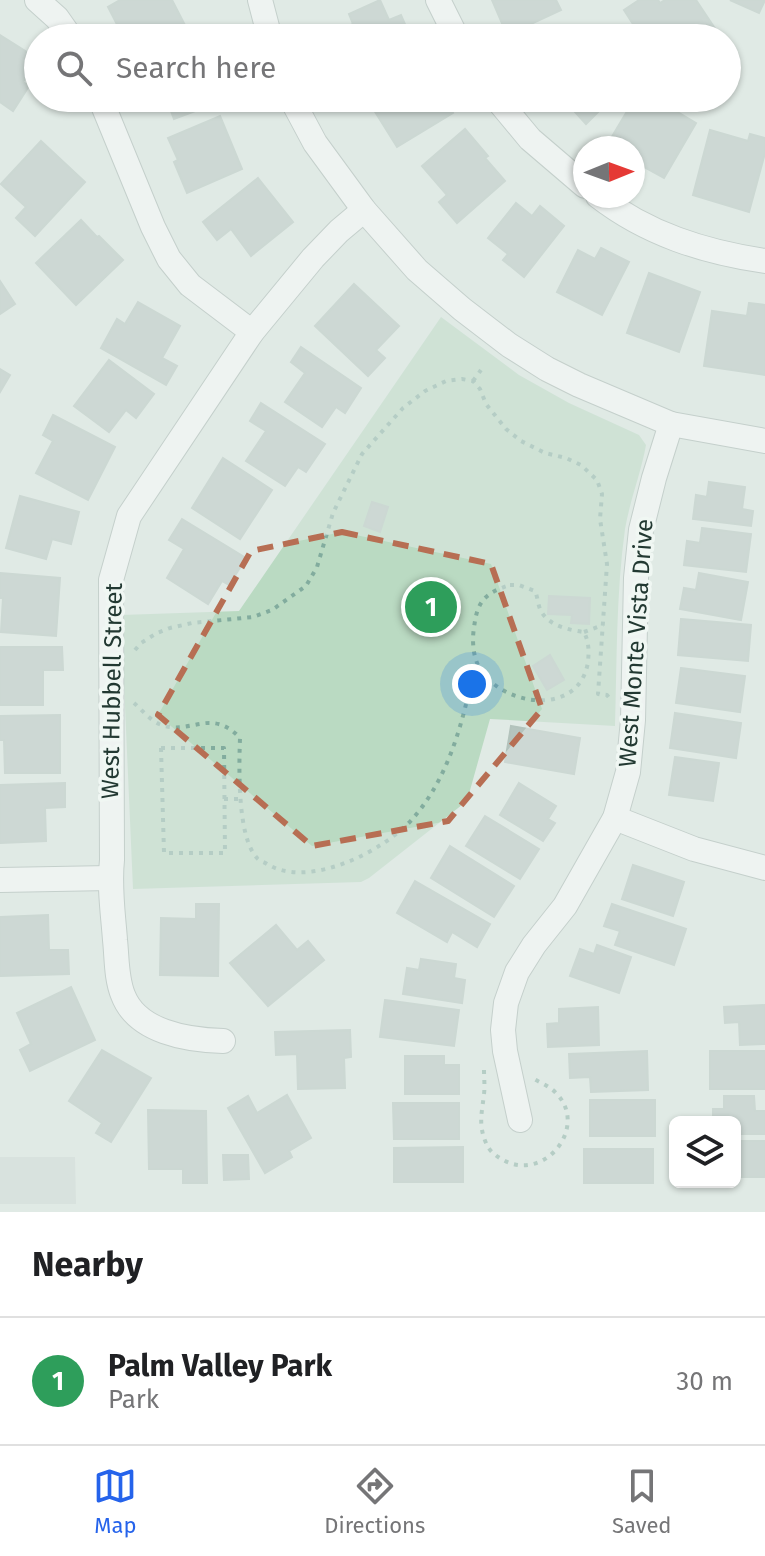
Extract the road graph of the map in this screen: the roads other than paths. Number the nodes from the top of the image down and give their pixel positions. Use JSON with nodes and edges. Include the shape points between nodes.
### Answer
{"nodes":[{"id":1,"x":37,"y":0,"type":"edge"},
{"id":2,"x":260,"y":0,"type":"edge"},
{"id":3,"x":438,"y":0,"type":"edge"},
{"id":4,"x":61,"y":24,"type":"edge"},
{"id":5,"x":266,"y":24,"type":"edge"},
{"id":6,"x":450,"y":24,"type":"edge"},
{"id":7,"x":106,"y":112,"type":"edge"},
{"id":8,"x":298,"y":112,"type":"edge"},
{"id":9,"x":508,"y":112,"type":"edge"},
{"id":10,"x":573,"y":176,"type":"edge"},
{"id":11,"x":616,"y":208,"type":"edge"},
{"id":12,"x":364,"y":210,"type":"junction"},
{"id":13,"x":765,"y":261,"type":"edge"},
{"id":14,"x":252,"y":332,"type":"junction"},
{"id":15,"x":671,"y":424,"type":"junction"},
{"id":16,"x":765,"y":441,"type":"edge"},
{"id":17,"x":615,"y":818,"type":"junction"},
{"id":18,"x":765,"y":868,"type":"edge"},
{"id":19,"x":110,"y":878,"type":"junction"},
{"id":20,"x":0,"y":880,"type":"edge"},
{"id":21,"x":223,"y":1041,"type":"dead end"},
{"id":22,"x":520,"y":1120,"type":"dead end"}],
"edges":[{"from":1,"to":4,"type":"street"},
{"from":2,"to":5,"type":"street"},
{"from":3,"to":6,"type":"street"},
{"from":7,"to":14,"type":"street","via":[[169,259],[190,285]]},
{"from":8,"to":12,"type":"street"},
{"from":9,"to":10,"type":"street"},
{"from":11,"to":13,"type":"street","via":[[681,242]]},
{"from":12,"to":14,"type":"street","name":"West Hubbell Street","via":[[313,258]]},
{"from":12,"to":15,"type":"street","via":[[417,270],[509,345],[579,385]]},
{"from":14,"to":19,"type":"street","name":"West Hubbell Street","via":[[129,516],[111,580]]},
{"from":15,"to":16,"type":"street"},
{"from":15,"to":17,"type":"street","name":"West Monte Vista Drive","via":[[641,530],[633,720],[628,772]]},
{"from":17,"to":18,"type":"street","via":[[694,849]]},
{"from":17,"to":22,"type":"street","name":"West Monte Vista Drive","via":[[565,906],[517,972],[506,1003],[505,1051]]},
{"from":19,"to":20,"type":"street"},
{"from":19,"to":21,"type":"street","name":"West Hubbell Street","via":[[118,975],[134,1015],[194,1040]]}]}
